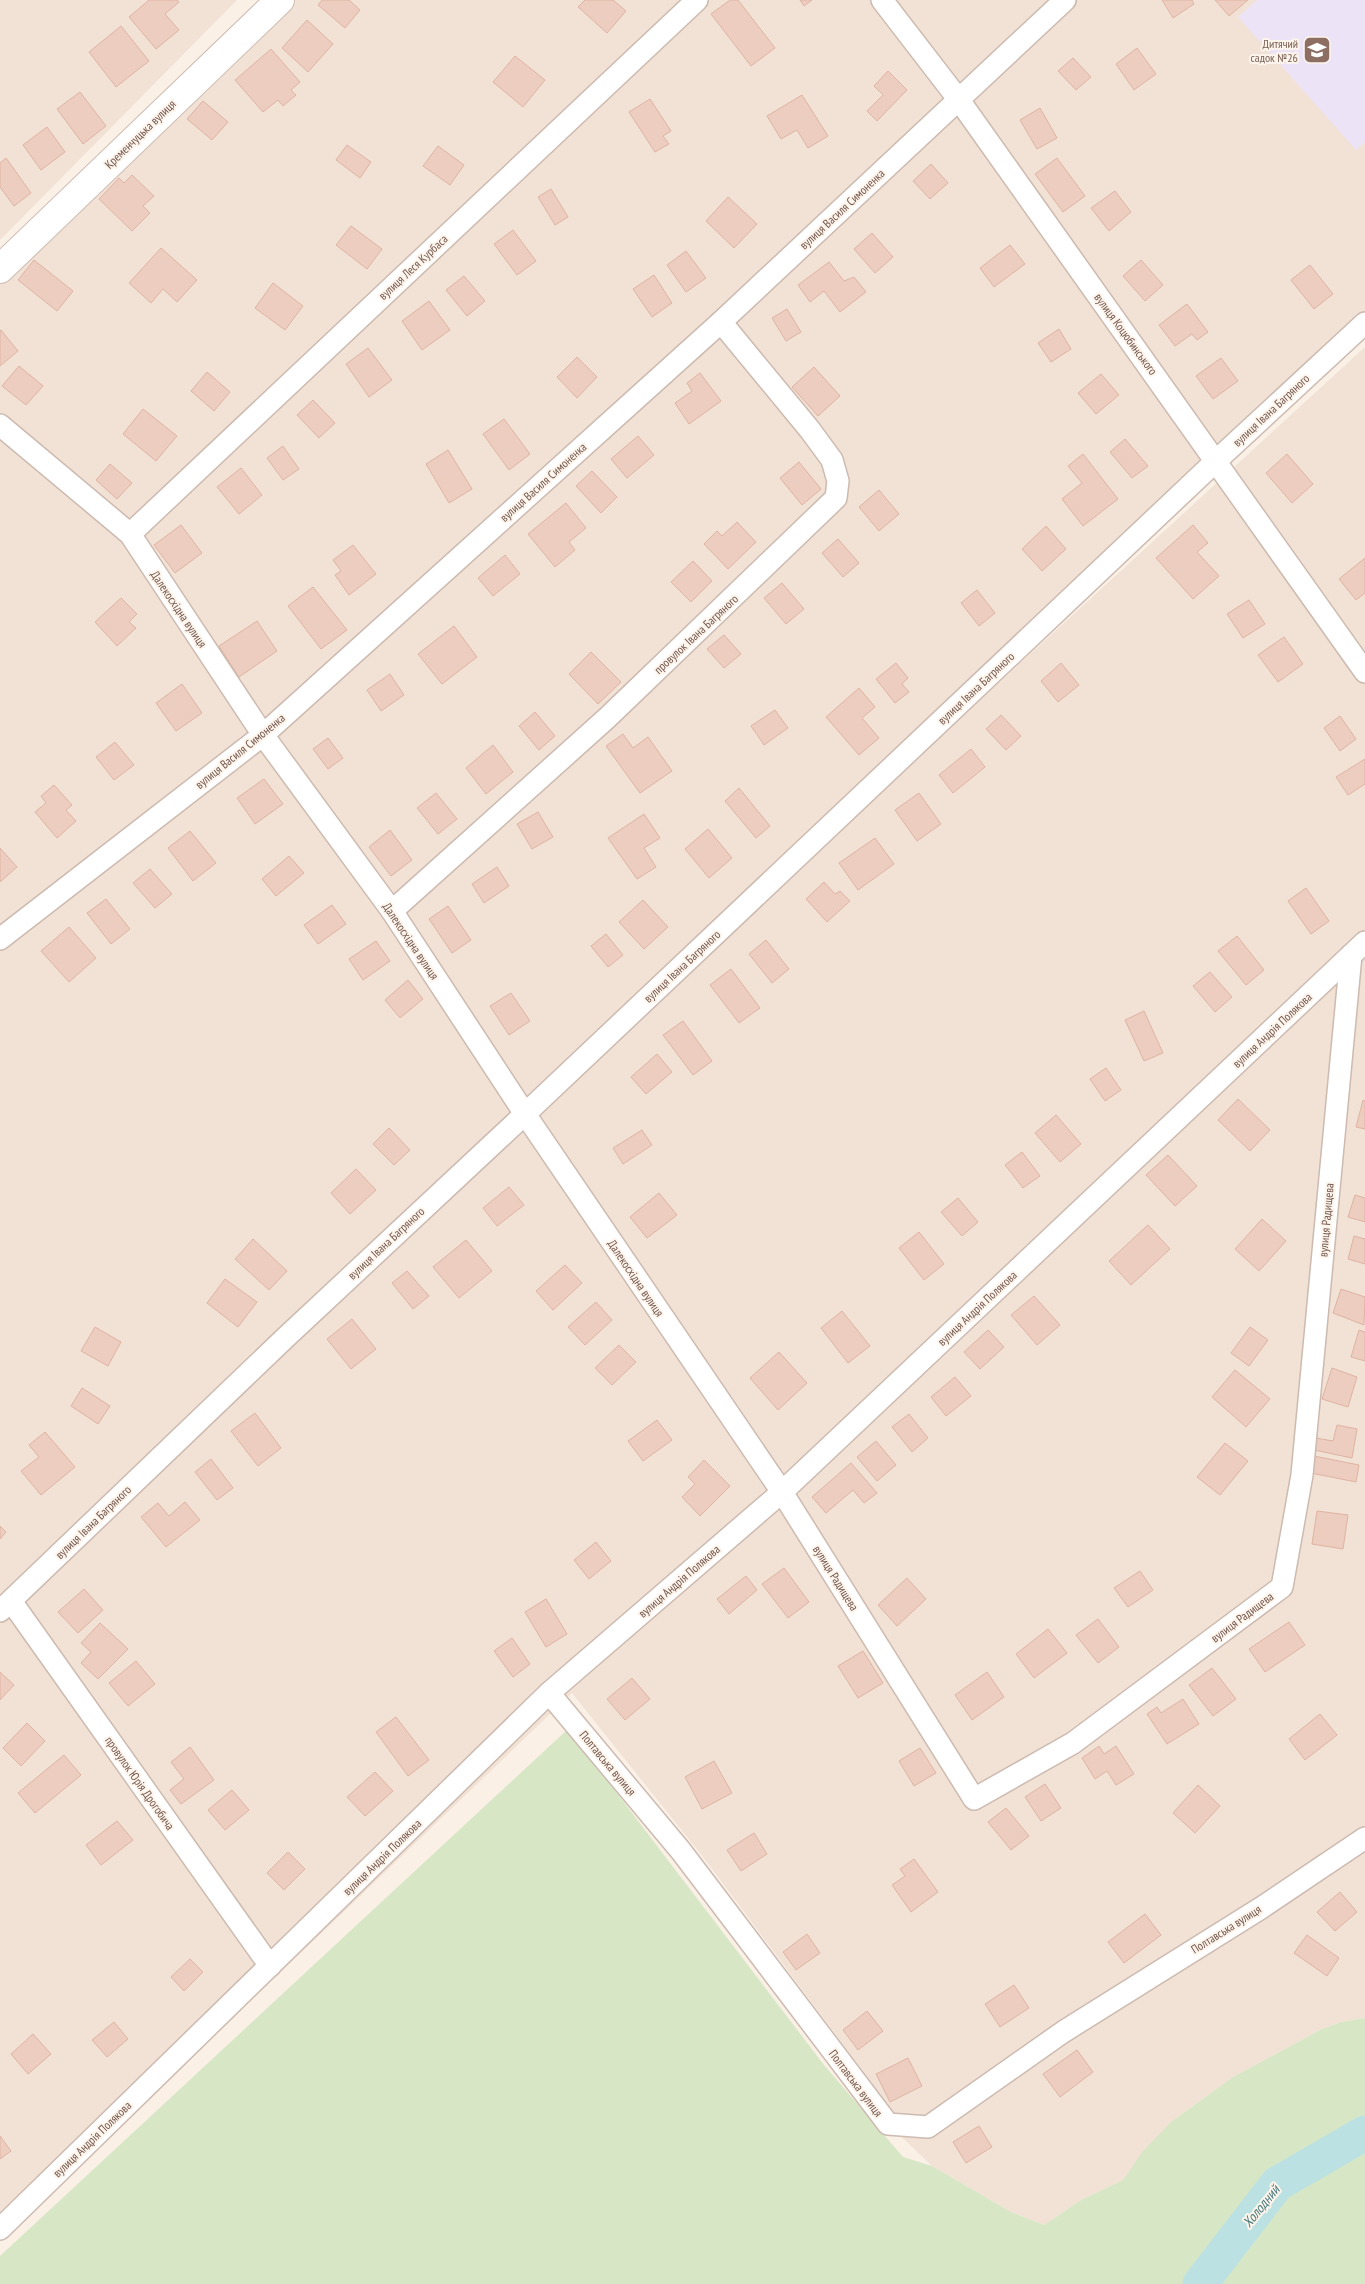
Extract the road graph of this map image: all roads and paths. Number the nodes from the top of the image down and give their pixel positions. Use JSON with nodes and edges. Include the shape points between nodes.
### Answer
{"nodes":[{"id":1,"x":280,"y":0,"type":"edge"},
{"id":2,"x":697,"y":0,"type":"edge"},
{"id":3,"x":882,"y":0,"type":"edge"},
{"id":4,"x":1065,"y":0,"type":"edge"},
{"id":5,"x":959,"y":100,"type":"junction"},
{"id":6,"x":0,"y":269,"type":"edge"},
{"id":7,"x":721,"y":322,"type":"junction"},
{"id":8,"x":1365,"y":323,"type":"edge"},
{"id":9,"x":0,"y":425,"type":"edge"},
{"id":10,"x":1217,"y":460,"type":"junction"},
{"id":11,"x":130,"y":534,"type":"junction"},
{"id":12,"x":1365,"y":672,"type":"edge"},
{"id":13,"x":263,"y":735,"type":"junction"},
{"id":14,"x":392,"y":911,"type":"junction"},
{"id":15,"x":0,"y":939,"type":"edge"},
{"id":16,"x":1358,"y":948,"type":"edge"},
{"id":17,"x":525,"y":1114,"type":"junction"},
{"id":18,"x":782,"y":1492,"type":"junction"},
{"id":19,"x":6,"y":1606,"type":"edge"},
{"id":20,"x":549,"y":1693,"type":"junction"},
{"id":21,"x":1365,"y":1838,"type":"edge"},
{"id":22,"x":270,"y":1966,"type":"junction"},
{"id":23,"x":0,"y":2229,"type":"edge"}],
"edges":[{"from":1,"to":6,"type":"street","name":"Кременчуцька вулиця"},
{"from":2,"to":11,"type":"street","name":"вулиця Леся Курбаса"},
{"from":3,"to":5,"type":"street","name":"вулиця Коцюбинського"},
{"from":4,"to":5,"type":"street","name":"вулиця Василя Симоненка"},
{"from":5,"to":7,"type":"street","name":"вулиця Василя Симоненка"},
{"from":5,"to":10,"type":"street","name":"вулиця Коцюбинського"},
{"from":7,"to":13,"type":"street","name":"вулиця Василя Симоненка"},
{"from":7,"to":14,"type":"street","name":"провулок Івана Багряного","via":[[832,460],[838,482],[836,498],[614,711]]},
{"from":8,"to":10,"type":"street","name":"вулиця Івана Багряного"},
{"from":9,"to":11,"type":"street","name":"Далекосхідна вулиця"},
{"from":10,"to":12,"type":"street","name":"вулиця Коцюбинського"},
{"from":10,"to":17,"type":"street","name":"вулиця Івана Багряного"},
{"from":11,"to":13,"type":"street","name":"Далекосхідна вулиця"},
{"from":13,"to":14,"type":"street","name":"Далекосхідна вулиця"},
{"from":13,"to":15,"type":"street","name":"вулиця Василя Симоненка"},
{"from":14,"to":17,"type":"street","name":"Далекосхідна вулиця"},
{"from":16,"to":18,"type":"street","name":"вулиця Андрія Полякова"},
{"from":16,"to":18,"type":"street","name":"вулиця Радищева","via":[[1302,1475],[1282,1587],[1072,1743],[974,1799]]},
{"from":17,"to":18,"type":"street","name":"Далекосхідна вулиця"},
{"from":17,"to":19,"type":"street","name":"вулиця Івана Багряного","via":[[284,1339]]},
{"from":18,"to":20,"type":"street","name":"вулиця Андрія Полякова"},
{"from":19,"to":22,"type":"street","name":"провулок Юрія Дрогобича"},
{"from":20,"to":21,"type":"street","name":"Полтавська вулиця","via":[[681,1851],[888,2124],[928,2127],[1063,2032],[1261,1908]]},
{"from":20,"to":22,"type":"street","name":"вулиця Андрія Полякова"},
{"from":22,"to":23,"type":"street","name":"вулиця Андрія Полякова"}]}
